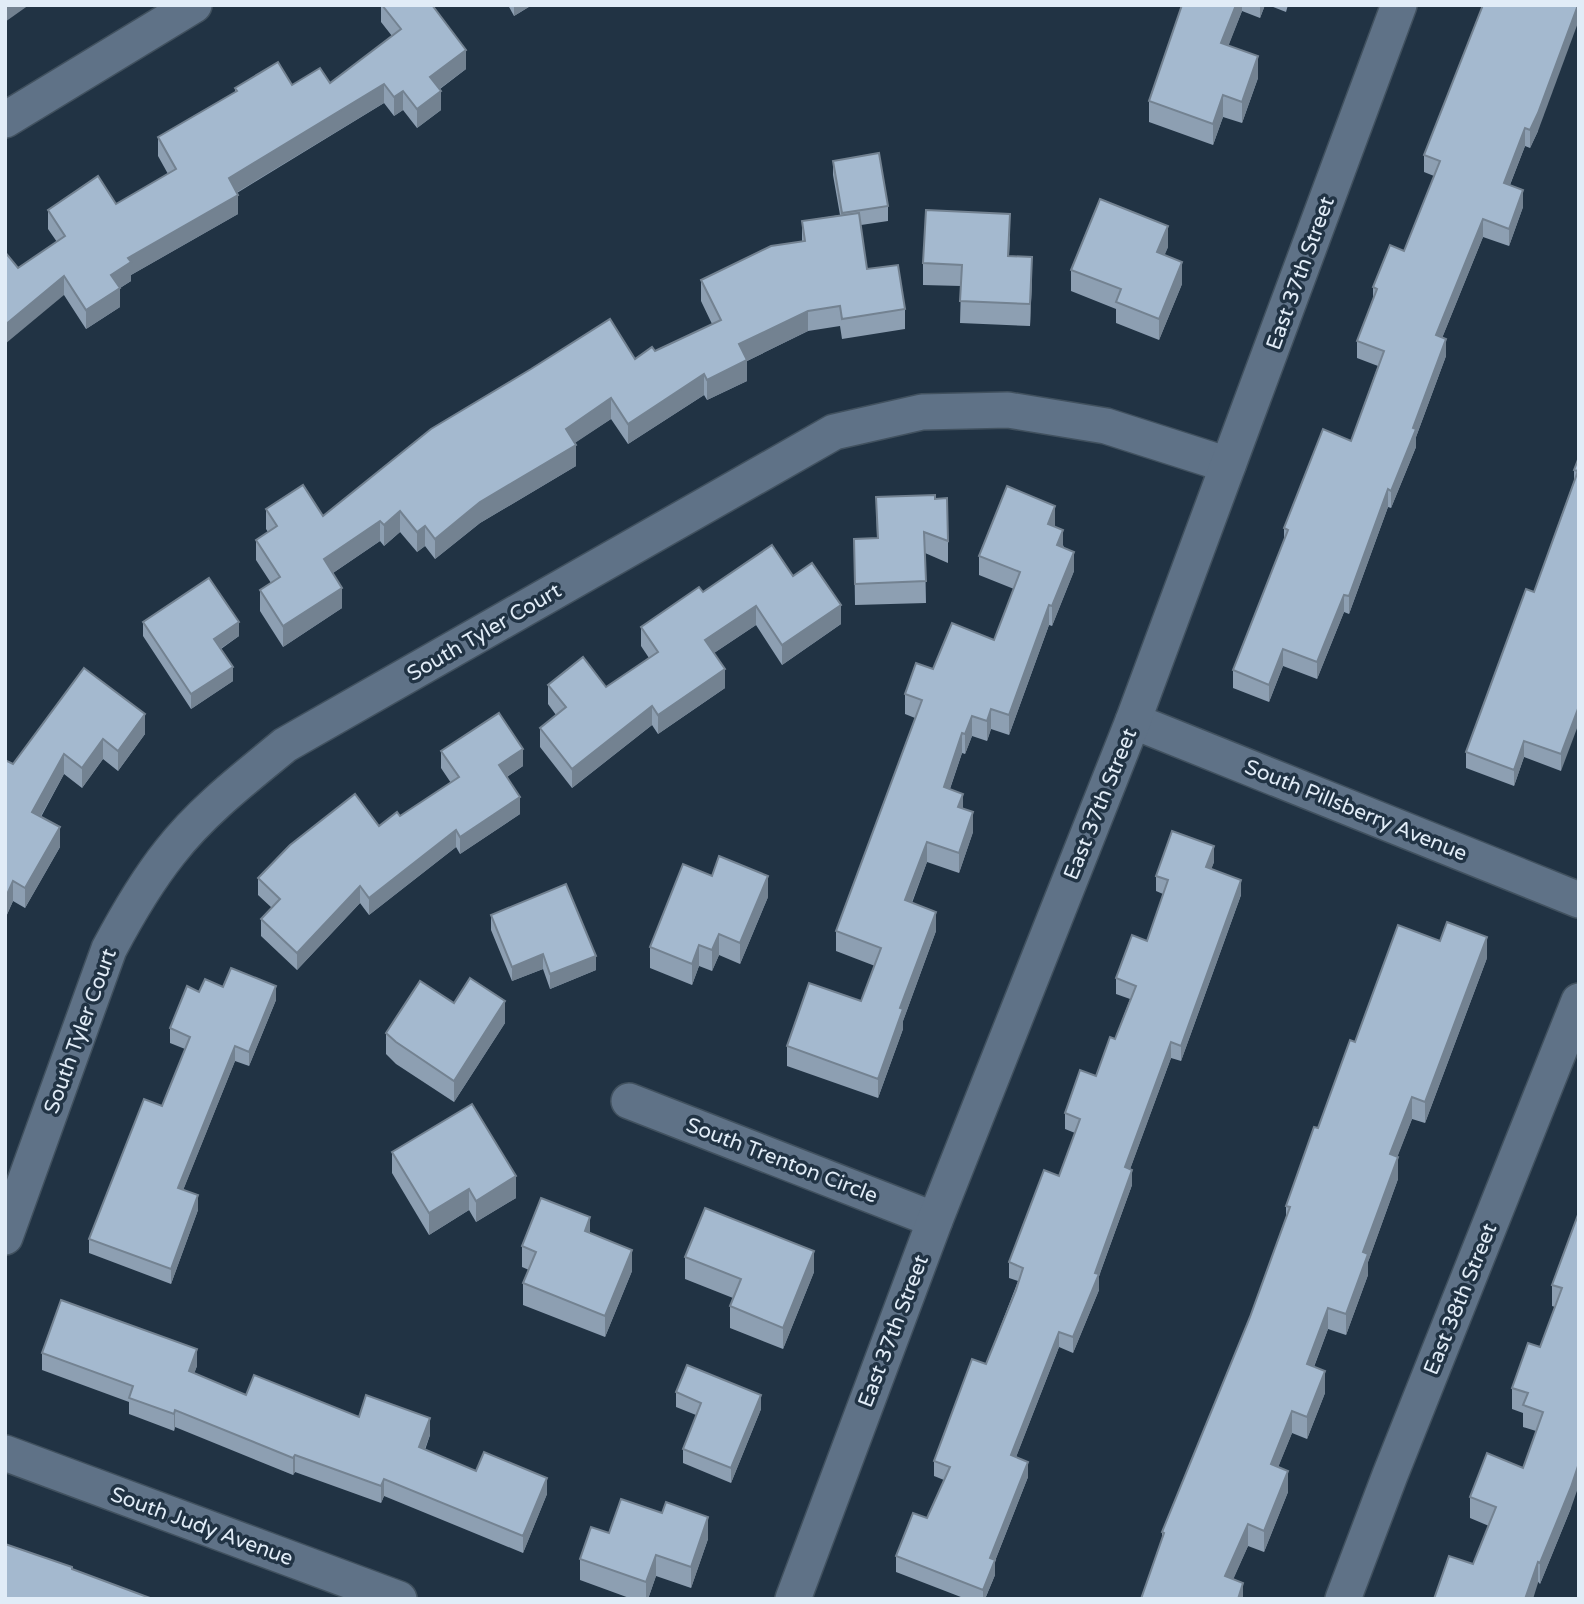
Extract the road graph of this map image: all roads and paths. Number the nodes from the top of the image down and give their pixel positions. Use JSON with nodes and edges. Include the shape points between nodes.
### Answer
{"nodes":[{"id":1,"x":194,"y":5,"type":"edge"},
{"id":2,"x":1399,"y":5,"type":"edge"},
{"id":3,"x":5,"y":120,"type":"edge"},
{"id":4,"x":1228,"y":465,"type":"junction"},
{"id":5,"x":1133,"y":721,"type":"junction"},
{"id":6,"x":1579,"y":900,"type":"edge"},
{"id":7,"x":1579,"y":1001,"type":"edge"},
{"id":8,"x":629,"y":1101,"type":"dead end"},
{"id":9,"x":935,"y":1220,"type":"junction"},
{"id":10,"x":5,"y":1237,"type":"edge"},
{"id":11,"x":5,"y":1453,"type":"edge"},
{"id":12,"x":399,"y":1599,"type":"edge"},
{"id":13,"x":793,"y":1599,"type":"edge"},
{"id":14,"x":1343,"y":1599,"type":"edge"}],
"edges":[{"from":1,"to":3,"type":"street"},
{"from":2,"to":4,"type":"street","name":"East 37th Street"},
{"from":4,"to":5,"type":"street","name":"East 37th Street"},
{"from":4,"to":10,"type":"street","name":"South Tyler Court","via":[[1106,426],[1008,410],[922,412],[834,432],[285,745],[226,793],[171,851],[133,904],[109,949]]},
{"from":5,"to":6,"type":"street","name":"South Pillsberry Avenue"},
{"from":5,"to":9,"type":"street","name":"East 37th Street"},
{"from":7,"to":14,"type":"street","name":"East 38th Street"},
{"from":8,"to":9,"type":"street","name":"South Trenton Circle"},
{"from":9,"to":13,"type":"street","name":"East 37th Street"},
{"from":11,"to":12,"type":"street","name":"South Judy Avenue"}]}
